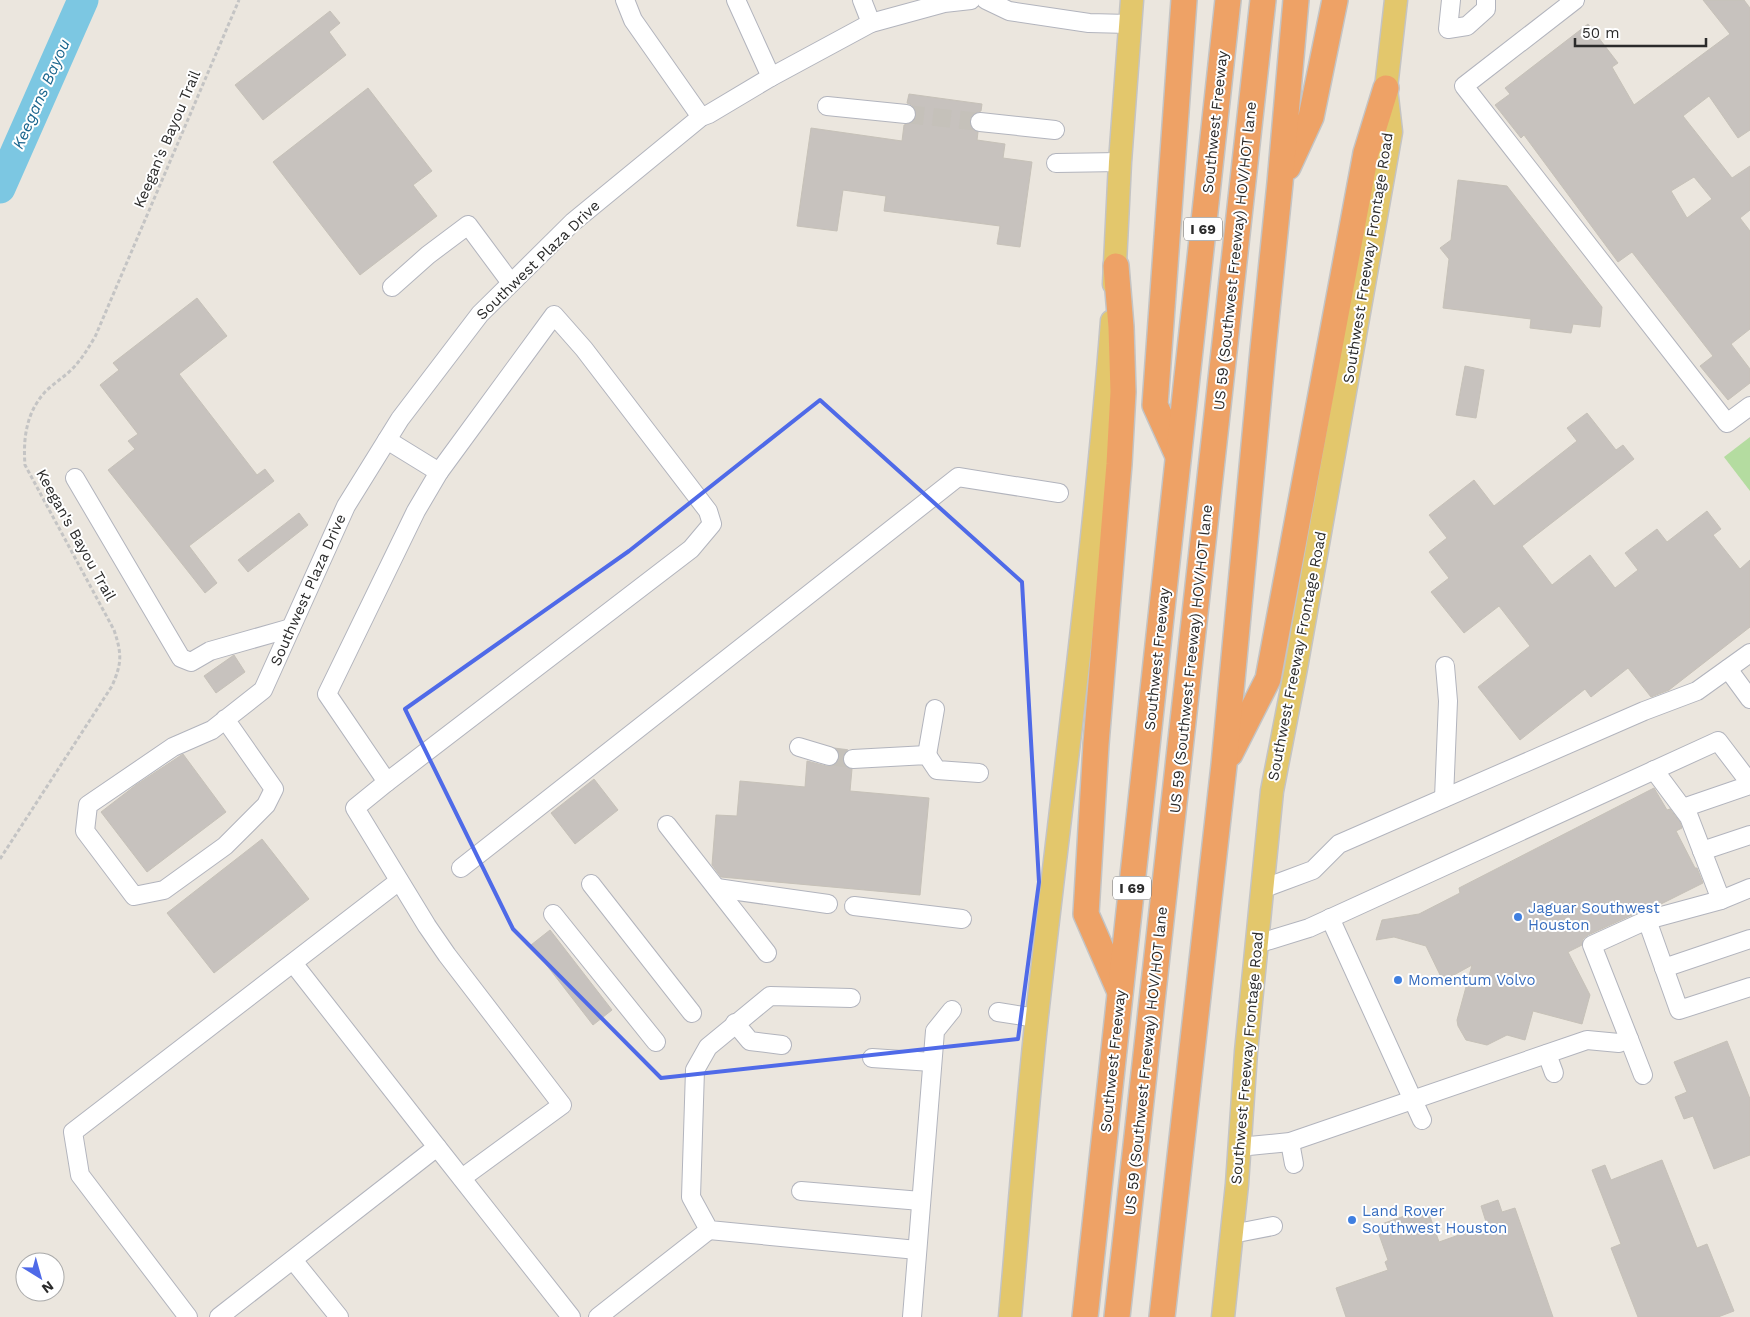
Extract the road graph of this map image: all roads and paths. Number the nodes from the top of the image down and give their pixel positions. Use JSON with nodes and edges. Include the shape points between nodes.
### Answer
{"nodes":[{"id":1,"x":239,"y":0,"type":"edge"},
{"id":2,"x":625,"y":0,"type":"edge"},
{"id":3,"x":736,"y":0,"type":"edge"},
{"id":4,"x":862,"y":0,"type":"edge"},
{"id":5,"x":971,"y":0,"type":"edge"},
{"id":6,"x":986,"y":0,"type":"edge"},
{"id":7,"x":1132,"y":0,"type":"edge"},
{"id":8,"x":1184,"y":0,"type":"edge"},
{"id":9,"x":1228,"y":0,"type":"edge"},
{"id":10,"x":1263,"y":0,"type":"edge"},
{"id":11,"x":1296,"y":0,"type":"edge"},
{"id":12,"x":1335,"y":0,"type":"edge"},
{"id":13,"x":1396,"y":0,"type":"edge"},
{"id":14,"x":1451,"y":0,"type":"edge"},
{"id":15,"x":1486,"y":0,"type":"edge"},
{"id":16,"x":1575,"y":0,"type":"edge"},
{"id":17,"x":871,"y":23,"type":"junction"},
{"id":18,"x":1129,"y":24,"type":"junction"},
{"id":19,"x":770,"y":77,"type":"junction"},
{"id":20,"x":1386,"y":88,"type":"junction"},
{"id":21,"x":827,"y":106,"type":"dead end"},
{"id":22,"x":906,"y":114,"type":"tunnel mouth"},
{"id":23,"x":702,"y":117,"type":"junction"},
{"id":24,"x":980,"y":122,"type":"tunnel mouth"},
{"id":25,"x":1055,"y":130,"type":"dead end"},
{"id":26,"x":1120,"y":162,"type":"junction"},
{"id":27,"x":1056,"y":164,"type":"dead end"},
{"id":28,"x":1280,"y":183,"type":"junction"},
{"id":29,"x":1116,"y":266,"type":"junction"},
{"id":30,"x":511,"y":283,"type":"junction"},
{"id":31,"x":392,"y":287,"type":"dead end"},
{"id":32,"x":1750,"y":406,"type":"edge"},
{"id":33,"x":387,"y":440,"type":"junction"},
{"id":34,"x":1179,"y":458,"type":"junction"},
{"id":35,"x":439,"y":472,"type":"junction"},
{"id":36,"x":75,"y":478,"type":"dead end"},
{"id":37,"x":1058,"y":493,"type":"dead end"},
{"id":38,"x":291,"y":628,"type":"junction"},
{"id":39,"x":1750,"y":652,"type":"edge"},
{"id":40,"x":1445,"y":666,"type":"dead end"},
{"id":41,"x":1728,"y":669,"type":"junction"},
{"id":42,"x":1750,"y":700,"type":"edge"},
{"id":43,"x":935,"y":709,"type":"dead end"},
{"id":44,"x":225,"y":720,"type":"junction"},
{"id":45,"x":799,"y":747,"type":"dead end"},
{"id":46,"x":927,"y":755,"type":"junction"},
{"id":47,"x":828,"y":756,"type":"tunnel mouth"},
{"id":48,"x":853,"y":759,"type":"tunnel mouth"},
{"id":49,"x":1224,"y":765,"type":"junction"},
{"id":50,"x":1654,"y":770,"type":"junction"},
{"id":51,"x":979,"y":773,"type":"dead end"},
{"id":52,"x":387,"y":782,"type":"junction"},
{"id":53,"x":1750,"y":784,"type":"edge"},
{"id":54,"x":1444,"y":798,"type":"junction"},
{"id":55,"x":1683,"y":808,"type":"junction"},
{"id":56,"x":667,"y":825,"type":"dead end"},
{"id":57,"x":1750,"y":835,"type":"edge"},
{"id":58,"x":1702,"y":851,"type":"junction"},
{"id":59,"x":0,"y":859,"type":"edge"},
{"id":60,"x":460,"y":868,"type":"dead end"},
{"id":61,"x":399,"y":882,"type":"junction"},
{"id":62,"x":591,"y":884,"type":"dead end"},
{"id":63,"x":717,"y":888,"type":"junction"},
{"id":64,"x":1750,"y":888,"type":"edge"},
{"id":65,"x":1262,"y":889,"type":"junction"},
{"id":66,"x":1721,"y":900,"type":"junction"},
{"id":67,"x":828,"y":904,"type":"dead end"},
{"id":68,"x":854,"y":906,"type":"dead end"},
{"id":69,"x":553,"y":914,"type":"dead end"},
{"id":70,"x":1330,"y":918,"type":"junction"},
{"id":71,"x":962,"y":919,"type":"dead end"},
{"id":72,"x":1647,"y":920,"type":"junction"},
{"id":73,"x":1750,"y":938,"type":"edge"},
{"id":74,"x":1257,"y":944,"type":"junction"},
{"id":75,"x":767,"y":953,"type":"dead end"},
{"id":76,"x":293,"y":963,"type":"junction"},
{"id":77,"x":1664,"y":968,"type":"junction"},
{"id":78,"x":1750,"y":987,"type":"edge"},
{"id":79,"x":1120,"y":992,"type":"junction"},
{"id":80,"x":851,"y":998,"type":"dead end"},
{"id":81,"x":952,"y":1010,"type":"dead end"},
{"id":82,"x":998,"y":1012,"type":"dead end"},
{"id":83,"x":692,"y":1013,"type":"dead end"},
{"id":84,"x":1037,"y":1018,"type":"junction"},
{"id":85,"x":735,"y":1023,"type":"junction"},
{"id":86,"x":1629,"y":1039,"type":"junction"},
{"id":87,"x":656,"y":1042,"type":"dead end"},
{"id":88,"x":782,"y":1045,"type":"dead end"},
{"id":89,"x":1547,"y":1054,"type":"junction"},
{"id":90,"x":872,"y":1058,"type":"dead end"},
{"id":91,"x":932,"y":1062,"type":"junction"},
{"id":92,"x":1554,"y":1073,"type":"dead end"},
{"id":93,"x":1643,"y":1076,"type":"dead end"},
{"id":94,"x":1413,"y":1100,"type":"junction"},
{"id":95,"x":1422,"y":1120,"type":"dead end"},
{"id":96,"x":1290,"y":1142,"type":"junction"},
{"id":97,"x":437,"y":1147,"type":"junction"},
{"id":98,"x":1239,"y":1147,"type":"junction"},
{"id":99,"x":1294,"y":1164,"type":"dead end"},
{"id":100,"x":462,"y":1178,"type":"junction"},
{"id":101,"x":801,"y":1191,"type":"dead end"},
{"id":102,"x":921,"y":1201,"type":"junction"},
{"id":103,"x":1273,"y":1226,"type":"dead end"},
{"id":104,"x":708,"y":1230,"type":"junction"},
{"id":105,"x":1232,"y":1234,"type":"junction"},
{"id":106,"x":917,"y":1250,"type":"junction"},
{"id":107,"x":293,"y":1260,"type":"junction"},
{"id":108,"x":188,"y":1317,"type":"edge"},
{"id":109,"x":219,"y":1317,"type":"edge"},
{"id":110,"x":339,"y":1317,"type":"edge"},
{"id":111,"x":571,"y":1317,"type":"edge"},
{"id":112,"x":598,"y":1317,"type":"edge"},
{"id":113,"x":912,"y":1317,"type":"edge"},
{"id":114,"x":1010,"y":1317,"type":"edge"},
{"id":115,"x":1085,"y":1317,"type":"edge"},
{"id":116,"x":1117,"y":1317,"type":"edge"},
{"id":117,"x":1162,"y":1317,"type":"edge"},
{"id":118,"x":1223,"y":1317,"type":"edge"}],
"edges":[{"from":1,"to":59,"type":"path","name":"Keegan's Bayou Trail","via":[[95,337],[76,365],[45,392],[33,408],[27,424],[25,466],[114,630],[120,646],[120,667],[112,686]]},
{"from":2,"to":23,"type":"street","via":[[633,20]]},
{"from":3,"to":19,"type":"street"},
{"from":4,"to":17,"type":"street"},
{"from":5,"to":17,"type":"street","name":"Southwest Plaza Drive","via":[[944,3]]},
{"from":6,"to":18,"type":"street","via":[[1008,11],[1089,23]]},
{"from":7,"to":18,"type":"main road"},
{"from":8,"to":34,"type":"highway","via":[[1155,405]]},
{"from":9,"to":34,"type":"highway","name":"Southwest Freeway","number":"I 69"},
{"from":10,"to":116,"type":"highway","name":"US 59 (Southwest Freeway) HOV/HOT lane"},
{"from":11,"to":28,"type":"highway"},
{"from":12,"to":28,"type":"highway","via":[[1311,117]]},
{"from":13,"to":20,"type":"main road","name":"Southwest Freeway Frontage Road"},
{"from":14,"to":15,"type":"street","via":[[1448,29],[1467,26],[1486,9]]},
{"from":16,"to":32,"type":"street","via":[[1464,86],[1727,423]]},
{"from":17,"to":19,"type":"street","name":"Southwest Plaza Drive"},
{"from":18,"to":26,"type":"main road"},
{"from":19,"to":23,"type":"street","name":"Southwest Plaza Drive"},
{"from":20,"to":49,"type":"highway","via":[[1366,153],[1268,679]]},
{"from":20,"to":65,"type":"main road","name":"Southwest Freeway Frontage Road","via":[[1391,132],[1272,791]]},
{"from":21,"to":22,"type":"street"},
{"from":23,"to":30,"type":"street","name":"Southwest Plaza Drive","via":[[573,222]]},
{"from":24,"to":25,"type":"street"},
{"from":26,"to":27,"type":"street"},
{"from":26,"to":29,"type":"main road"},
{"from":28,"to":49,"type":"highway"},
{"from":29,"to":79,"type":"highway","via":[[1123,392],[1086,914]]},
{"from":29,"to":84,"type":"main road","via":[[1072,720]]},
{"from":30,"to":31,"type":"street","via":[[468,225]]},
{"from":30,"to":33,"type":"street","name":"Southwest Plaza Drive","via":[[480,314]]},
{"from":33,"to":35,"type":"street"},
{"from":33,"to":38,"type":"street","name":"Southwest Plaza Drive","via":[[346,506]]},
{"from":34,"to":79,"type":"highway","name":"Southwest Freeway","number":"I 69"},
{"from":35,"to":52,"type":"street","via":[[416,511],[327,694]]},
{"from":35,"to":52,"type":"street","via":[[554,315],[584,349],[708,511],[712,524],[691,549]]},
{"from":36,"to":38,"type":"street","via":[[181,658],[191,662],[210,651]]},
{"from":37,"to":60,"type":"street","via":[[958,477]]},
{"from":38,"to":44,"type":"street","name":"Southwest Plaza Drive","via":[[263,690]]},
{"from":39,"to":41,"type":"street"},
{"from":40,"to":54,"type":"street","via":[[1448,701]]},
{"from":41,"to":42,"type":"street"},
{"from":41,"to":54,"type":"street","via":[[1697,691]]},
{"from":43,"to":46,"type":"street"},
{"from":44,"to":44,"type":"street","via":[[212,730],[173,747],[88,805],[85,831],[134,896],[164,890],[225,846],[266,804],[274,789]]},
{"from":45,"to":47,"type":"street"},
{"from":46,"to":48,"type":"street"},
{"from":46,"to":51,"type":"street","via":[[937,770]]},
{"from":49,"to":117,"type":"highway"},
{"from":50,"to":53,"type":"street","via":[[1718,741]]},
{"from":50,"to":55,"type":"street"},
{"from":50,"to":70,"type":"street"},
{"from":52,"to":61,"type":"street","via":[[355,808]]},
{"from":53,"to":55,"type":"street"},
{"from":54,"to":65,"type":"street","via":[[1339,844],[1313,870]]},
{"from":55,"to":58,"type":"street"},
{"from":56,"to":63,"type":"street"},
{"from":57,"to":58,"type":"street"},
{"from":58,"to":66,"type":"street"},
{"from":61,"to":76,"type":"street"},
{"from":61,"to":100,"type":"street","via":[[447,954],[562,1105]]},
{"from":62,"to":83,"type":"street"},
{"from":63,"to":67,"type":"street"},
{"from":63,"to":75,"type":"street"},
{"from":64,"to":66,"type":"street"},
{"from":65,"to":74,"type":"main road","name":"Southwest Freeway Frontage Road"},
{"from":66,"to":72,"type":"street"},
{"from":68,"to":71,"type":"street"},
{"from":69,"to":87,"type":"street"},
{"from":70,"to":74,"type":"street"},
{"from":70,"to":94,"type":"street"},
{"from":72,"to":77,"type":"street"},
{"from":72,"to":86,"type":"street","via":[[1592,945]]},
{"from":73,"to":77,"type":"street"},
{"from":74,"to":98,"type":"main road","name":"Southwest Freeway Frontage Road"},
{"from":76,"to":97,"type":"street"},
{"from":76,"to":108,"type":"street","via":[[73,1132],[80,1176]]},
{"from":77,"to":78,"type":"street","via":[[1679,1010]]},
{"from":79,"to":115,"type":"highway","name":"Southwest Freeway","number":"I 69"},
{"from":80,"to":85,"type":"street","via":[[770,996]]},
{"from":81,"to":91,"type":"street","via":[[935,1030]]},
{"from":82,"to":84,"type":"street"},
{"from":84,"to":114,"type":"main road"},
{"from":85,"to":88,"type":"street","via":[[750,1041]]},
{"from":85,"to":104,"type":"street","via":[[708,1047],[695,1070],[691,1197]]},
{"from":86,"to":89,"type":"street","via":[[1618,1043],[1586,1040]]},
{"from":86,"to":93,"type":"street"},
{"from":89,"to":92,"type":"street"},
{"from":89,"to":94,"type":"street"},
{"from":90,"to":91,"type":"street"},
{"from":91,"to":102,"type":"street"},
{"from":94,"to":95,"type":"street"},
{"from":94,"to":96,"type":"street"},
{"from":96,"to":98,"type":"street"},
{"from":96,"to":99,"type":"street"},
{"from":97,"to":100,"type":"street"},
{"from":97,"to":107,"type":"street"},
{"from":98,"to":105,"type":"main road","name":"Southwest Freeway Frontage Road"},
{"from":100,"to":111,"type":"street"},
{"from":101,"to":102,"type":"street"},
{"from":102,"to":106,"type":"street"},
{"from":103,"to":105,"type":"street"},
{"from":104,"to":106,"type":"street"},
{"from":104,"to":112,"type":"street"},
{"from":105,"to":118,"type":"main road","name":"Southwest Freeway Frontage Road"},
{"from":106,"to":113,"type":"street"},
{"from":107,"to":109,"type":"street"},
{"from":107,"to":110,"type":"street"}]}
